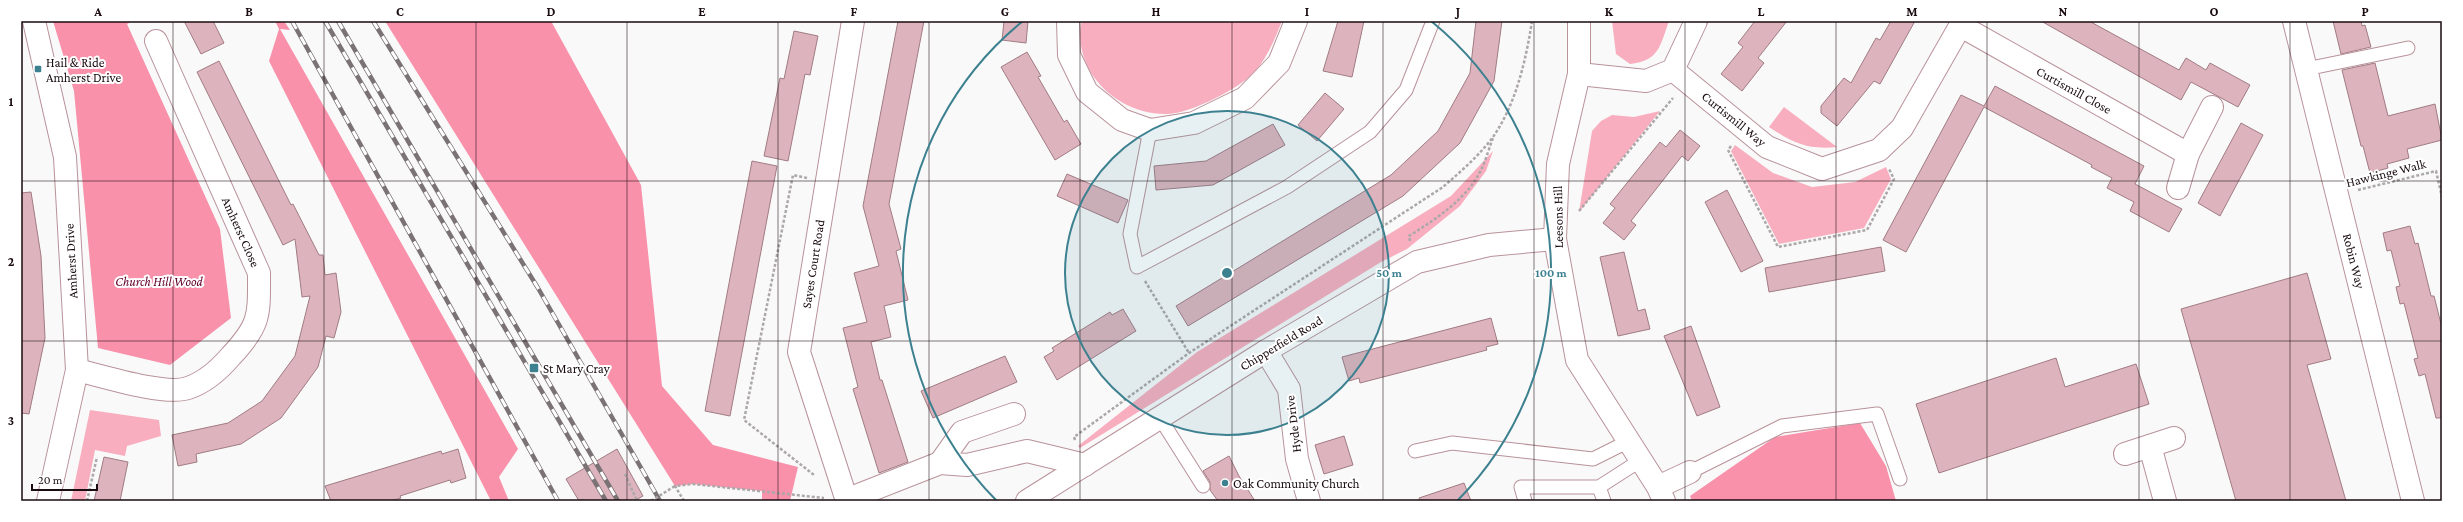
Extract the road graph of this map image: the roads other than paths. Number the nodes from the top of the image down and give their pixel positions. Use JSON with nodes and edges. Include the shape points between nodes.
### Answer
{"nodes":[{"id":1,"x":34,"y":21,"type":"edge"},
{"id":2,"x":853,"y":21,"type":"edge"},
{"id":3,"x":1068,"y":21,"type":"edge"},
{"id":4,"x":1296,"y":21,"type":"edge"},
{"id":5,"x":1433,"y":21,"type":"edge"},
{"id":6,"x":1579,"y":21,"type":"edge"},
{"id":7,"x":1696,"y":21,"type":"edge"},
{"id":8,"x":2294,"y":21,"type":"edge"},
{"id":9,"x":1962,"y":23,"type":"edge"},
{"id":10,"x":156,"y":41,"type":"dead end"},
{"id":11,"x":2408,"y":48,"type":"dead end"},
{"id":12,"x":2306,"y":69,"type":"junction"},
{"id":13,"x":1579,"y":74,"type":"junction"},
{"id":14,"x":1680,"y":75,"type":"junction"},
{"id":15,"x":2212,"y":107,"type":"dead end"},
{"id":16,"x":1150,"y":130,"type":"junction"},
{"id":17,"x":2188,"y":154,"type":"junction"},
{"id":18,"x":2178,"y":188,"type":"dead end"},
{"id":19,"x":1556,"y":239,"type":"junction"},
{"id":20,"x":1266,"y":351,"type":"junction"},
{"id":21,"x":77,"y":370,"type":"junction"},
{"id":22,"x":1014,"y":414,"type":"dead end"},
{"id":23,"x":1160,"y":418,"type":"junction"},
{"id":24,"x":2174,"y":438,"type":"dead end"},
{"id":25,"x":1628,"y":441,"type":"junction"},
{"id":26,"x":2150,"y":446,"type":"junction"},
{"id":27,"x":1415,"y":451,"type":"dead end"},
{"id":28,"x":2126,"y":454,"type":"dead end"},
{"id":29,"x":1641,"y":460,"type":"junction"},
{"id":30,"x":940,"y":463,"type":"junction"},
{"id":31,"x":1085,"y":465,"type":"junction"},
{"id":32,"x":1690,"y":472,"type":"joint"},
{"id":33,"x":1900,"y":479,"type":"dead end"},
{"id":34,"x":1203,"y":486,"type":"dead end"},
{"id":35,"x":1599,"y":487,"type":"junction"},
{"id":36,"x":1661,"y":494,"type":"edge"},
{"id":37,"x":1039,"y":498,"type":"edge"},
{"id":38,"x":48,"y":501,"type":"edge"},
{"id":39,"x":846,"y":501,"type":"edge"},
{"id":40,"x":1309,"y":501,"type":"edge"},
{"id":41,"x":1526,"y":501,"type":"edge"},
{"id":42,"x":1604,"y":501,"type":"edge"},
{"id":43,"x":2165,"y":501,"type":"edge"},
{"id":44,"x":2413,"y":501,"type":"edge"}],
"edges":[{"from":1,"to":21,"type":"street","name":"Amherst Drive","via":[[65,157]]},
{"from":2,"to":39,"type":"street","name":"Sayes Court Road","via":[[799,352]]},
{"from":3,"to":16,"type":"street","via":[[1069,55],[1087,92],[1122,120]]},
{"from":4,"to":16,"type":"street","via":[[1279,63],[1245,98],[1194,122]]},
{"from":5,"to":16,"type":"lane","via":[[1406,90],[1370,132],[1286,187],[1136,267],[1130,234]]},
{"from":6,"to":13,"type":"street","name":"Leesons Hill"},
{"from":7,"to":14,"type":"street"},
{"from":8,"to":12,"type":"street","name":"Robin Way"},
{"from":9,"to":14,"type":"street","name":"Curtismill Way","via":[[1902,128],[1880,150],[1822,169],[1767,147]]},
{"from":9,"to":17,"type":"street","name":"Curtismill Close"},
{"from":10,"to":21,"type":"street","name":"Amherst Close","via":[[259,273],[259,312],[249,337],[215,374],[187,389],[160,390]]},
{"from":11,"to":12,"type":"lane"},
{"from":12,"to":44,"type":"street","name":"Robin Way"},
{"from":13,"to":14,"type":"street","via":[[1646,81]]},
{"from":13,"to":19,"type":"street","name":"Leesons Hill","via":[[1558,164]]},
{"from":15,"to":17,"type":"street"},
{"from":17,"to":18,"type":"street"},
{"from":19,"to":20,"type":"street","name":"Chipperfield Road","via":[[1489,245],[1414,263]]},
{"from":19,"to":25,"type":"street","name":"Leesons Hill","via":[[1577,360]]},
{"from":20,"to":23,"type":"street","name":"Chipperfield Road"},
{"from":20,"to":40,"type":"street","name":"Hyde Drive","via":[[1289,389],[1297,459]]},
{"from":21,"to":38,"type":"street","name":"Amherst Drive"},
{"from":22,"to":30,"type":"street","via":[[962,432]]},
{"from":23,"to":31,"type":"street","name":"Chipperfield Road"},
{"from":23,"to":34,"type":"lane"},
{"from":24,"to":26,"type":"street"},
{"from":25,"to":27,"type":"lane","via":[[1593,459],[1452,443]]},
{"from":25,"to":29,"type":"street","name":"Leesons Hill"},
{"from":26,"to":28,"type":"street"},
{"from":26,"to":43,"type":"street"},
{"from":29,"to":35,"type":"lane"},
{"from":29,"to":36,"type":"street","name":"Leesons Hill"},
{"from":30,"to":31,"type":"street","via":[[967,465],[1026,452]]},
{"from":30,"to":39,"type":"street"},
{"from":31,"to":37,"type":"street","name":"Chipperfield Road"},
{"from":32,"to":33,"type":"lane","via":[[1782,426],[1878,414]]},
{"from":32,"to":36,"type":"street","name":"Leesons Hill"},
{"from":35,"to":41,"type":"lane","via":[[1521,487]]},
{"from":35,"to":42,"type":"lane"}]}
